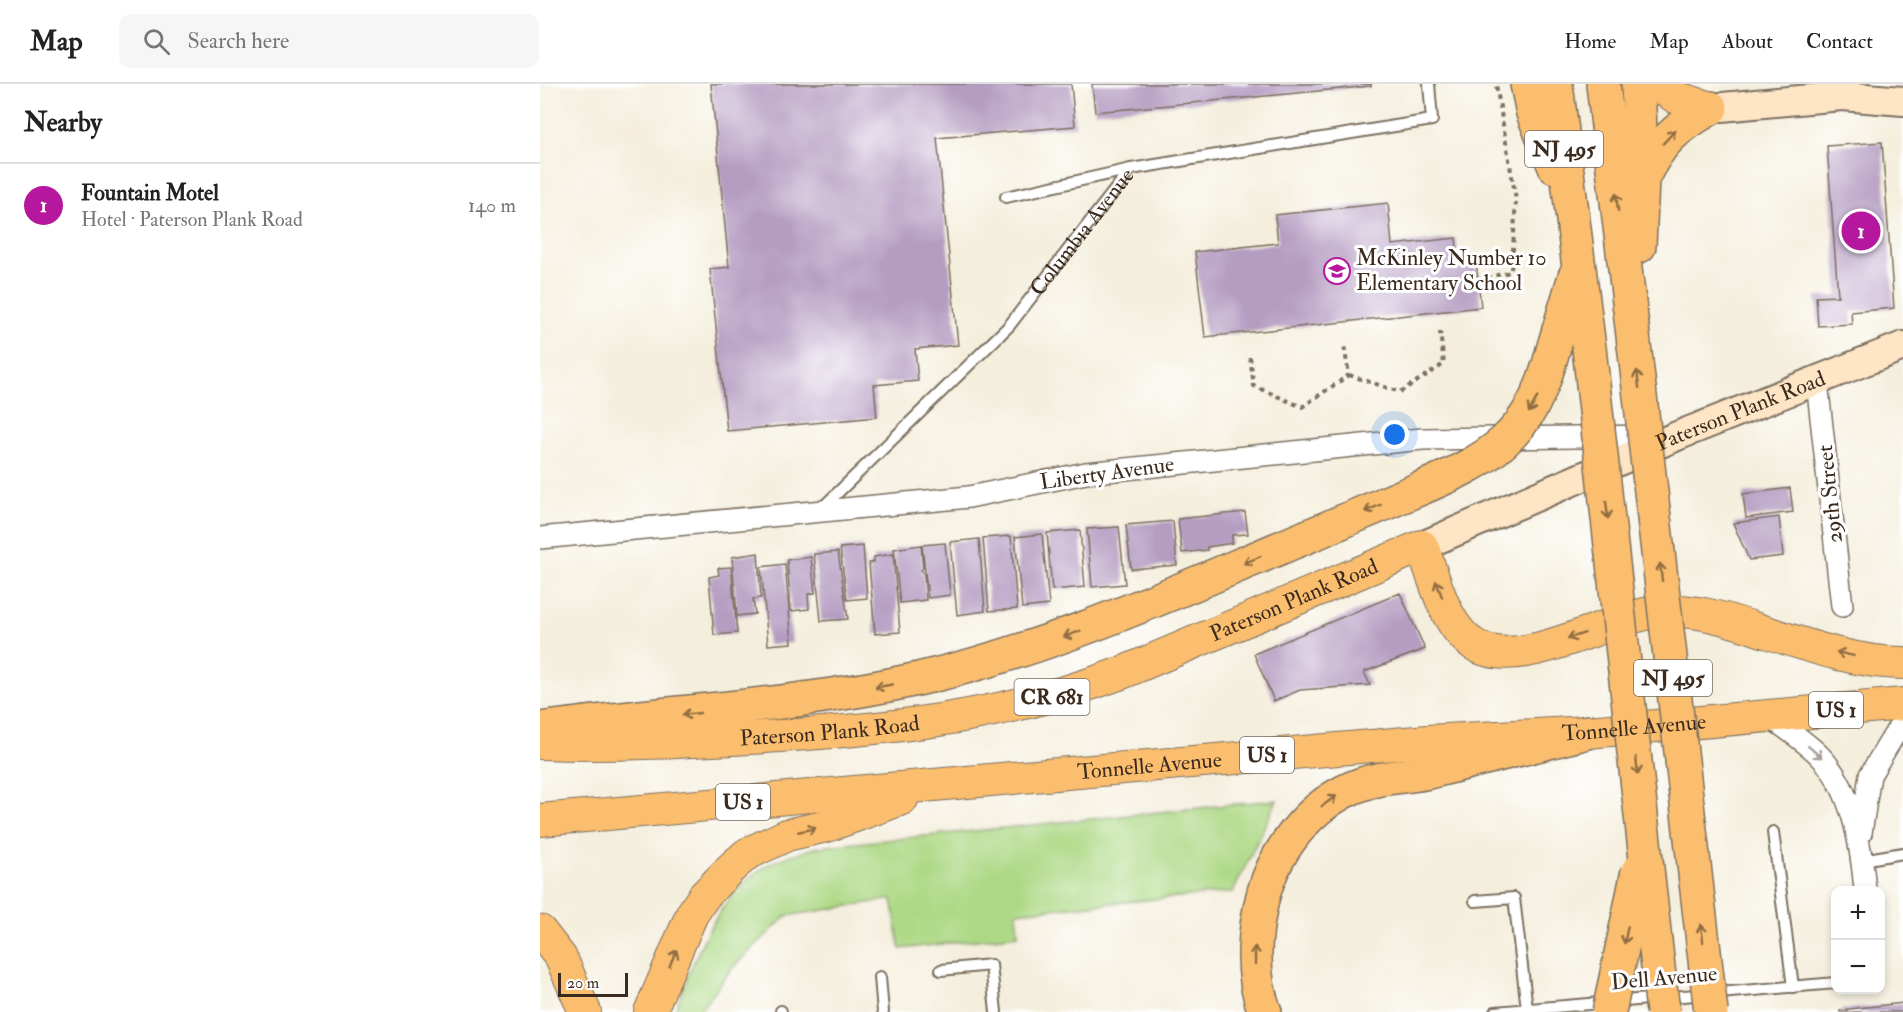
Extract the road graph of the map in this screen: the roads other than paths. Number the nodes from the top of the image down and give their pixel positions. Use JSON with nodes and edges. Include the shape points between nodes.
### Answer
{"nodes":[{"id":1,"x":1429,"y":84,"type":"edge"},
{"id":2,"x":1527,"y":84,"type":"edge"},
{"id":3,"x":1556,"y":84,"type":"edge"},
{"id":4,"x":1603,"y":84,"type":"edge"},
{"id":5,"x":1638,"y":84,"type":"edge"},
{"id":6,"x":1657,"y":84,"type":"edge"},
{"id":7,"x":1903,"y":101,"type":"edge"},
{"id":8,"x":1711,"y":108,"type":"junction"},
{"id":9,"x":1131,"y":170,"type":"junction"},
{"id":10,"x":1642,"y":179,"type":"junction"},
{"id":11,"x":1006,"y":198,"type":"dead end"},
{"id":12,"x":1573,"y":214,"type":"junction"},
{"id":13,"x":1579,"y":262,"type":"junction"},
{"id":14,"x":1634,"y":344,"type":"junction"},
{"id":15,"x":1903,"y":346,"type":"edge"},
{"id":16,"x":1817,"y":382,"type":"junction"},
{"id":17,"x":1677,"y":436,"type":"junction"},
{"id":18,"x":817,"y":513,"type":"junction"},
{"id":19,"x":540,"y":538,"type":"edge"},
{"id":20,"x":1422,"y":546,"type":"junction"},
{"id":21,"x":1842,"y":606,"type":"dead end"},
{"id":22,"x":1903,"y":663,"type":"edge"},
{"id":23,"x":1903,"y":704,"type":"edge"},
{"id":24,"x":1769,"y":716,"type":"junction"},
{"id":25,"x":1903,"y":720,"type":"edge"},
{"id":26,"x":540,"y":729,"type":"edge"},
{"id":27,"x":1588,"y":732,"type":"junction"},
{"id":28,"x":540,"y":743,"type":"edge"},
{"id":29,"x":656,"y":744,"type":"junction"},
{"id":30,"x":540,"y":760,"type":"edge"},
{"id":31,"x":945,"y":784,"type":"junction"},
{"id":32,"x":540,"y":820,"type":"edge"},
{"id":33,"x":1773,"y":832,"type":"dead end"},
{"id":34,"x":1645,"y":836,"type":"junction"},
{"id":35,"x":1861,"y":854,"type":"junction"},
{"id":36,"x":1903,"y":854,"type":"edge"},
{"id":37,"x":1864,"y":886,"type":"edge"},
{"id":38,"x":1475,"y":901,"type":"dead end"},
{"id":39,"x":540,"y":931,"type":"edge"},
{"id":40,"x":941,"y":970,"type":"dead end"},
{"id":41,"x":880,"y":977,"type":"dead end"},
{"id":42,"x":1831,"y":983,"type":"edge"},
{"id":43,"x":1793,"y":987,"type":"junction"},
{"id":44,"x":1520,"y":1011,"type":"edge"},
{"id":45,"x":585,"y":1012,"type":"edge"},
{"id":46,"x":650,"y":1012,"type":"edge"},
{"id":47,"x":883,"y":1012,"type":"edge"},
{"id":48,"x":996,"y":1012,"type":"edge"},
{"id":49,"x":1265,"y":1012,"type":"edge"},
{"id":50,"x":1495,"y":1012,"type":"edge"},
{"id":51,"x":1609,"y":1012,"type":"edge"},
{"id":52,"x":1663,"y":1012,"type":"edge"},
{"id":53,"x":1712,"y":1012,"type":"edge"}],
"edges":[{"from":1,"to":9,"type":"lane","name":"Columbia Avenue","via":[[1432,120]]},
{"from":2,"to":12,"type":"highway","via":[[1533,113]]},
{"from":3,"to":12,"type":"highway","number":"NJ 495"},
{"from":14,"to":4,"type":"highway","number":"NJ 495","one_way":true},
{"from":5,"to":10,"type":"highway"},
{"from":6,"to":8,"type":"main road","via":[[1675,97]]},
{"from":7,"to":8,"type":"main road","via":[[1842,96]]},
{"from":10,"to":8,"type":"highway","one_way":true,"via":[[1667,137]]},
{"from":9,"to":11,"type":"lane"},
{"from":9,"to":18,"type":"lane","name":"Columbia Avenue","via":[[1009,326]]},
{"from":10,"to":14,"type":"highway"},
{"from":12,"to":13,"type":"highway","number":"NJ 495"},
{"from":13,"to":26,"type":"highway","one_way":true,"bridge":true,"via":[[1545,382],[1532,408],[1513,434],[1488,456],[1460,472],[1060,639],[956,670],[798,700]]},
{"from":13,"to":34,"type":"highway","number":"NJ 495","one_way":true,"bridge":true},
{"from":53,"to":14,"type":"highway","number":"NJ 495","one_way":true,"bridge":true},
{"from":15,"to":16,"type":"main road","name":"Paterson Plank Road","number":"CR 681"},
{"from":16,"to":17,"type":"main road","name":"Paterson Plank Road","number":"CR 681"},
{"from":16,"to":21,"type":"street","name":"29th Street"},
{"from":17,"to":18,"type":"street","name":"Liberty Avenue","via":[[1422,438],[1086,473],[969,497]]},
{"from":17,"to":20,"type":"main road","name":"Paterson Plank Road","number":"CR 681"},
{"from":18,"to":19,"type":"street","name":"Liberty Avenue"},
{"from":22,"to":20,"type":"main road","one_way":true,"via":[[1838,653],[1718,616],[1683,611],[1627,618],[1527,652],[1496,652],[1470,642],[1459,630]]},
{"from":20,"to":29,"type":"main road","name":"Paterson Plank Road","number":"CR 681","via":[[1124,672],[1041,700],[954,719],[868,731]]},
{"from":23,"to":24,"type":"main road","name":"Tonnelle Avenue","number":"US 1"},
{"from":24,"to":27,"type":"main road","name":"Tonnelle Avenue","number":"US 1"},
{"from":24,"to":35,"type":"street","one_way":true,"via":[[1832,770],[1841,785]]},
{"from":25,"to":35,"type":"street","via":[[1870,775]]},
{"from":27,"to":31,"type":"main road","name":"Tonnelle Avenue","number":"US 1","via":[[1428,741]]},
{"from":49,"to":27,"type":"highway","one_way":true,"via":[[1255,955],[1257,921],[1271,873],[1287,842],[1325,803],[1361,784],[1428,772]]},
{"from":28,"to":29,"type":"main road","name":"Paterson Plank Road","number":"CR 681"},
{"from":29,"to":30,"type":"main road","name":"Paterson Plank Road"},
{"from":31,"to":32,"type":"main road","name":"Tonnelle Avenue","number":"US 1"},
{"from":46,"to":31,"type":"main road","one_way":true,"via":[[692,914],[717,880],[747,854],[787,835],[827,826]]},
{"from":33,"to":43,"type":"lane"},
{"from":34,"to":51,"type":"highway","one_way":true,"bridge":true},
{"from":34,"to":52,"type":"highway","number":"NJ 495","bridge":true},
{"from":35,"to":36,"type":"lane"},
{"from":35,"to":37,"type":"street"},
{"from":38,"to":44,"type":"lane","via":[[1514,897]]},
{"from":39,"to":45,"type":"main road","via":[[567,968]]},
{"from":40,"to":48,"type":"lane","via":[[991,965]]},
{"from":41,"to":47,"type":"lane"},
{"from":42,"to":43,"type":"lane","name":"Dell Avenue"},
{"from":43,"to":44,"type":"lane","name":"Dell Avenue"},
{"from":44,"to":50,"type":"lane","name":"Dell Avenue"}]}
